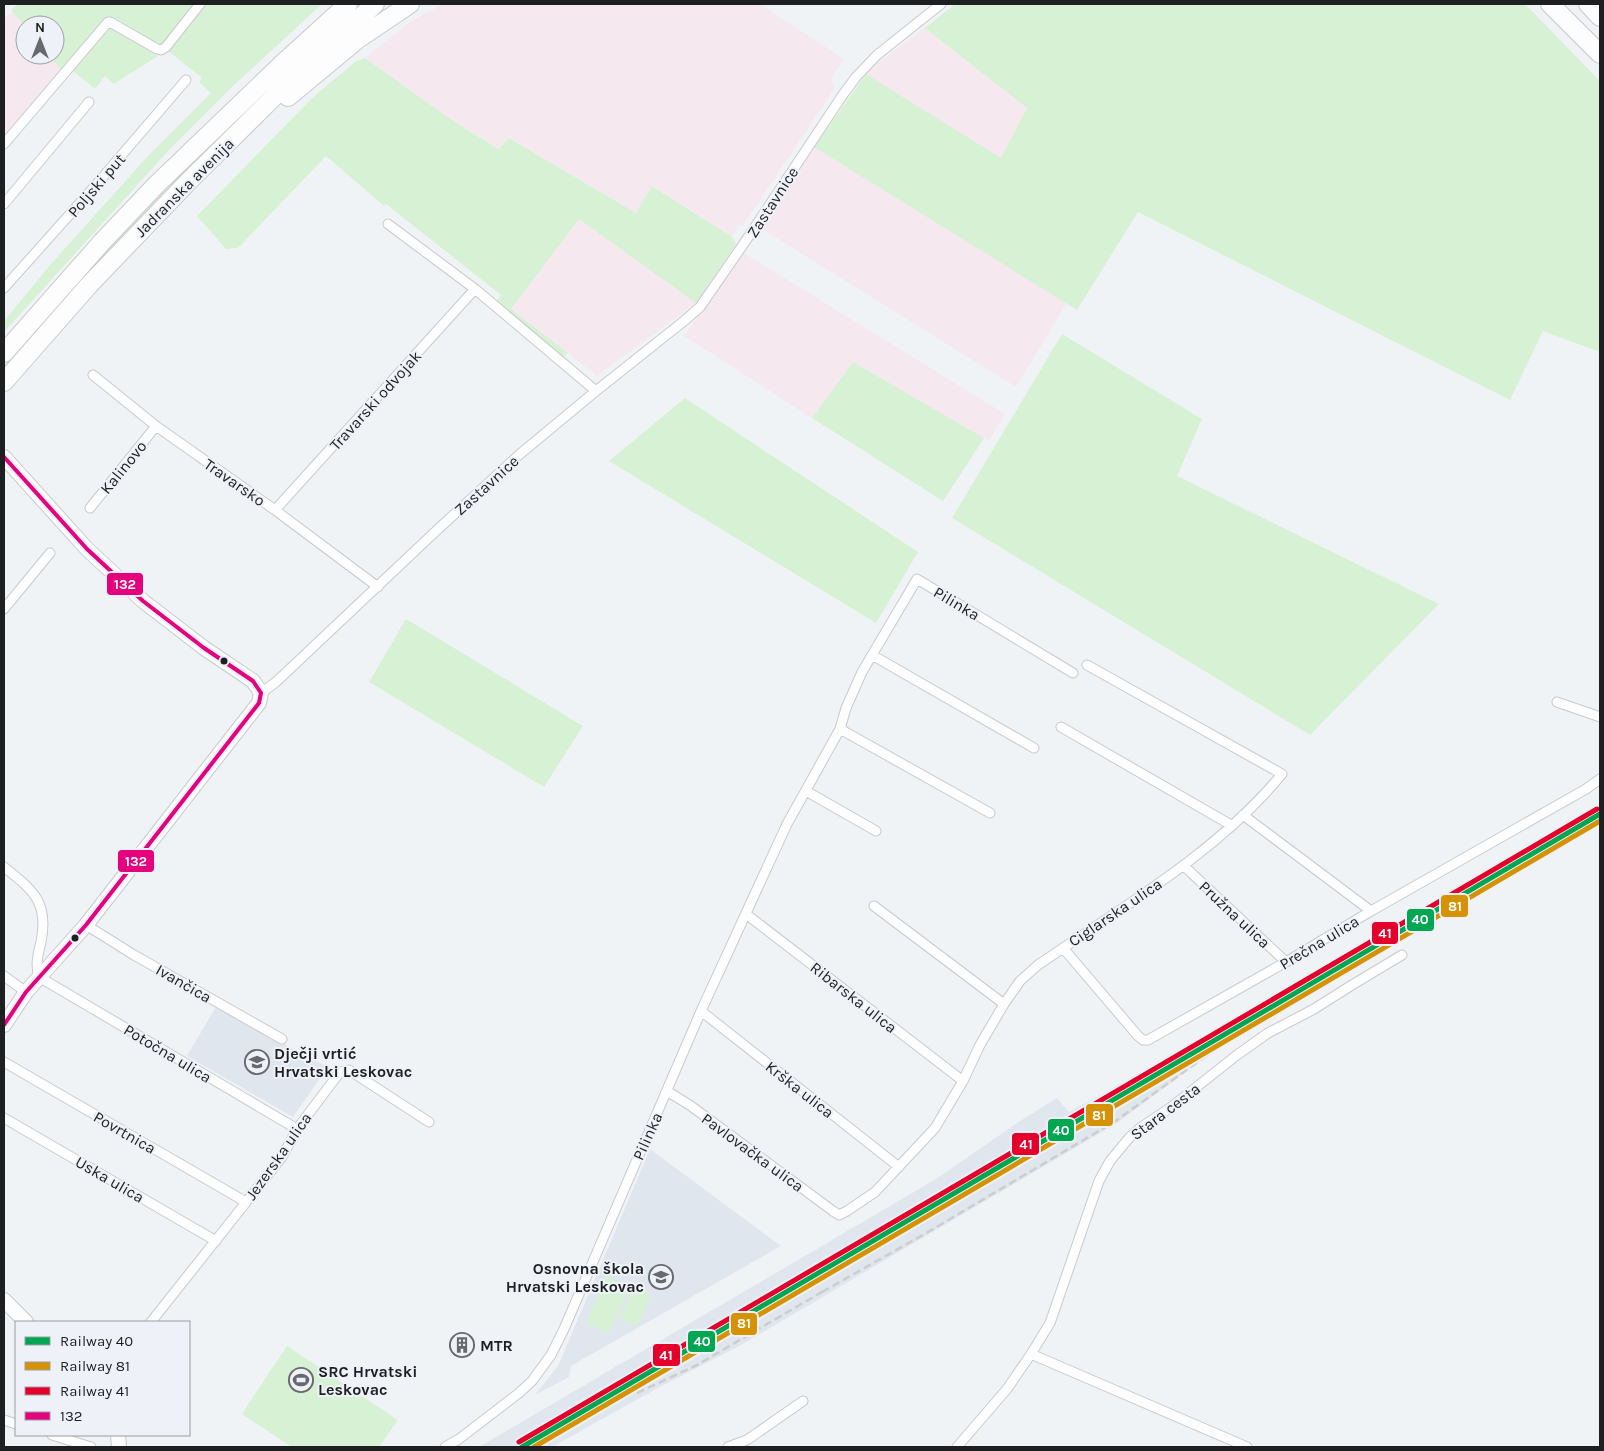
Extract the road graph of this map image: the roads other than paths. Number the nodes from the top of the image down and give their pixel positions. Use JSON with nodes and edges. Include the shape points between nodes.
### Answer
{"nodes":[{"id":1,"x":200,"y":4,"type":"edge"},
{"id":2,"x":330,"y":4,"type":"edge"},
{"id":3,"x":348,"y":4,"type":"edge"},
{"id":4,"x":375,"y":4,"type":"edge"},
{"id":5,"x":410,"y":4,"type":"edge"},
{"id":6,"x":941,"y":4,"type":"edge"},
{"id":7,"x":1550,"y":4,"type":"edge"},
{"id":8,"x":1566,"y":4,"type":"edge"},
{"id":9,"x":1588,"y":4,"type":"edge"},
{"id":10,"x":1600,"y":16,"type":"edge"},
{"id":11,"x":1600,"y":39,"type":"edge"},
{"id":12,"x":1600,"y":54,"type":"edge"},
{"id":13,"x":186,"y":80,"type":"dead end"},
{"id":14,"x":89,"y":102,"type":"dead end"},
{"id":15,"x":4,"y":144,"type":"edge"},
{"id":16,"x":187,"y":183,"type":"junction"},
{"id":17,"x":4,"y":204,"type":"edge"},
{"id":18,"x":388,"y":224,"type":"dead end"},
{"id":19,"x":101,"y":242,"type":"junction"},
{"id":20,"x":4,"y":288,"type":"edge"},
{"id":21,"x":475,"y":289,"type":"junction"},
{"id":22,"x":4,"y":353,"type":"edge"},
{"id":23,"x":93,"y":375,"type":"dead end"},
{"id":24,"x":4,"y":382,"type":"edge"},
{"id":25,"x":596,"y":391,"type":"junction"},
{"id":26,"x":156,"y":426,"type":"junction"},
{"id":27,"x":4,"y":457,"type":"edge"},
{"id":28,"x":90,"y":508,"type":"dead end"},
{"id":29,"x":275,"y":510,"type":"junction"},
{"id":30,"x":50,"y":553,"type":"dead end"},
{"id":31,"x":378,"y":587,"type":"junction"},
{"id":32,"x":4,"y":609,"type":"edge"},
{"id":33,"x":872,"y":655,"type":"junction"},
{"id":34,"x":1087,"y":665,"type":"dead end"},
{"id":35,"x":1072,"y":673,"type":"dead end"},
{"id":36,"x":261,"y":692,"type":"junction"},
{"id":37,"x":1557,"y":702,"type":"dead end"},
{"id":38,"x":1600,"y":717,"type":"edge"},
{"id":39,"x":1061,"y":727,"type":"dead end"},
{"id":40,"x":840,"y":729,"type":"junction"},
{"id":41,"x":1034,"y":748,"type":"dead end"},
{"id":42,"x":1600,"y":779,"type":"edge"},
{"id":43,"x":806,"y":791,"type":"junction"},
{"id":44,"x":990,"y":813,"type":"dead end"},
{"id":45,"x":1243,"y":815,"type":"junction"},
{"id":46,"x":1232,"y":825,"type":"junction"},
{"id":47,"x":876,"y":831,"type":"dead end"},
{"id":48,"x":1184,"y":866,"type":"junction"},
{"id":49,"x":4,"y":867,"type":"edge"},
{"id":50,"x":874,"y":906,"type":"dead end"},
{"id":51,"x":1371,"y":910,"type":"junction"},
{"id":52,"x":746,"y":914,"type":"junction"},
{"id":53,"x":86,"y":925,"type":"junction"},
{"id":54,"x":1063,"y":948,"type":"junction"},
{"id":55,"x":1402,"y":955,"type":"dead end"},
{"id":56,"x":1286,"y":962,"type":"junction"},
{"id":57,"x":4,"y":976,"type":"edge"},
{"id":58,"x":39,"y":977,"type":"junction"},
{"id":59,"x":26,"y":992,"type":"junction"},
{"id":60,"x":1004,"y":1004,"type":"junction"},
{"id":61,"x":701,"y":1011,"type":"junction"},
{"id":62,"x":4,"y":1025,"type":"edge"},
{"id":63,"x":282,"y":1040,"type":"dead end"},
{"id":64,"x":4,"y":1062,"type":"edge"},
{"id":65,"x":963,"y":1081,"type":"junction"},
{"id":66,"x":666,"y":1091,"type":"junction"},
{"id":67,"x":4,"y":1118,"type":"edge"},
{"id":68,"x":429,"y":1122,"type":"dead end"},
{"id":69,"x":297,"y":1129,"type":"junction"},
{"id":70,"x":899,"y":1167,"type":"junction"},
{"id":71,"x":246,"y":1202,"type":"junction"},
{"id":72,"x":839,"y":1215,"type":"joint"},
{"id":73,"x":216,"y":1241,"type":"junction"},
{"id":74,"x":4,"y":1300,"type":"edge"},
{"id":75,"x":25,"y":1321,"type":"edge"},
{"id":76,"x":152,"y":1321,"type":"edge"},
{"id":77,"x":1031,"y":1354,"type":"junction"},
{"id":78,"x":803,"y":1400,"type":"dead end"},
{"id":79,"x":55,"y":1436,"type":"edge"},
{"id":80,"x":92,"y":1447,"type":"edge"},
{"id":81,"x":445,"y":1447,"type":"edge"},
{"id":82,"x":728,"y":1447,"type":"edge"},
{"id":83,"x":957,"y":1447,"type":"edge"},
{"id":84,"x":1247,"y":1447,"type":"edge"}],
"edges":[{"from":1,"to":15,"type":"street","via":[[161,50],[108,22]]},
{"from":2,"to":19,"type":"highway","via":[[145,183],[121,208]]},
{"from":3,"to":19,"type":"highway","name":"Jadranska avenija","via":[[281,65]]},
{"from":4,"to":16,"type":"highway","name":"Jadranska avenija","via":[[296,75]]},
{"from":5,"to":16,"type":"highway","via":[[358,39]]},
{"from":6,"to":25,"type":"street","name":"Zastavnice","via":[[877,55],[856,78],[700,307]]},
{"from":7,"to":12,"type":"highway"},
{"from":8,"to":11,"type":"highway"},
{"from":9,"to":10,"type":"highway"},
{"from":13,"to":20,"type":"street","name":"Poljski put"},
{"from":14,"to":17,"type":"street"},
{"from":16,"to":24,"type":"highway","name":"Jadranska avenija","via":[[90,284]]},
{"from":18,"to":21,"type":"street"},
{"from":19,"to":22,"type":"highway","name":"Jadranska avenija"},
{"from":21,"to":25,"type":"street"},
{"from":21,"to":29,"type":"street","name":"Travarski odvojak"},
{"from":23,"to":26,"type":"street","name":"Travarsko"},
{"from":25,"to":31,"type":"street","name":"Zastavnice","via":[[520,454]]},
{"from":26,"to":28,"type":"street","name":"Kalinovo"},
{"from":26,"to":29,"type":"street","name":"Travarsko"},
{"from":27,"to":36,"type":"main road","via":[[87,549],[143,600],[253,682]]},
{"from":29,"to":31,"type":"street","name":"Travarsko"},
{"from":30,"to":32,"type":"street"},
{"from":31,"to":36,"type":"street","name":"Zastavnice","via":[[276,682]]},
{"from":33,"to":35,"type":"street","name":"Pilinka","via":[[918,579]]},
{"from":33,"to":40,"type":"street","name":"Pilinka","via":[[854,688]]},
{"from":33,"to":41,"type":"street"},
{"from":34,"to":45,"type":"street","name":"Ciglarska ulica","via":[[1282,774]]},
{"from":36,"to":53,"type":"main road","name":"Zastavnice","via":[[259,703]]},
{"from":37,"to":38,"type":"street"},
{"from":39,"to":46,"type":"street"},
{"from":40,"to":43,"type":"street","name":"Pilinka"},
{"from":40,"to":44,"type":"street"},
{"from":42,"to":51,"type":"street","name":"Prečna ulica"},
{"from":43,"to":47,"type":"street"},
{"from":43,"to":52,"type":"street","name":"Pilinka","via":[[787,824]]},
{"from":45,"to":46,"type":"street","name":"Ciglarska ulica"},
{"from":45,"to":51,"type":"street"},
{"from":46,"to":48,"type":"street","name":"Ciglarska ulica"},
{"from":48,"to":54,"type":"street","name":"Ciglarska ulica"},
{"from":48,"to":56,"type":"street","name":"Pružna ulica"},
{"from":49,"to":58,"type":"street","via":[[39,901],[43,929],[36,969]]},
{"from":50,"to":60,"type":"street"},
{"from":51,"to":56,"type":"street","name":"Prečna ulica"},
{"from":52,"to":61,"type":"street","name":"Pilinka"},
{"from":52,"to":65,"type":"street","name":"Ribarska ulica"},
{"from":53,"to":58,"type":"main road","name":"Zastavnice"},
{"from":53,"to":63,"type":"street","name":"Ivančica"},
{"from":54,"to":56,"type":"street","name":"Prečna ulica","via":[[1142,1040],[1148,1040]]},
{"from":54,"to":60,"type":"street","name":"Ciglarska ulica","via":[[1020,981]]},
{"from":55,"to":77,"type":"street","name":"Stara cesta","via":[[1268,1033],[1129,1138],[1099,1181],[1050,1323]]},
{"from":57,"to":59,"type":"street"},
{"from":58,"to":59,"type":"main road","name":"Zastavnice"},
{"from":58,"to":69,"type":"street","name":"Potočna ulica"},
{"from":59,"to":62,"type":"main road","name":"Zastavnice"},
{"from":60,"to":65,"type":"street","name":"Ciglarska ulica"},
{"from":61,"to":66,"type":"street","name":"Pilinka"},
{"from":61,"to":70,"type":"street","name":"Krška ulica"},
{"from":64,"to":71,"type":"street","name":"Povrtnica"},
{"from":65,"to":70,"type":"street","name":"Ciglarska ulica","via":[[935,1128]]},
{"from":66,"to":72,"type":"street","name":"Pavlovačka ulica"},
{"from":66,"to":81,"type":"street","name":"Pilinka","via":[[564,1329],[542,1369],[519,1393]]},
{"from":67,"to":73,"type":"street","name":"Uska ulica"},
{"from":68,"to":69,"type":"street","name":"Jezerska ulica","via":[[349,1070],[340,1072]]},
{"from":69,"to":71,"type":"street","name":"Jezerska ulica","via":[[282,1157]]},
{"from":70,"to":72,"type":"street","name":"Ciglarska ulica","via":[[875,1192]]},
{"from":71,"to":73,"type":"street","name":"Jezerska ulica"},
{"from":73,"to":76,"type":"street","name":"Jezerska ulica"},
{"from":74,"to":75,"type":"main road"},
{"from":77,"to":83,"type":"street","name":"Stara cesta","via":[[1007,1389]]},
{"from":77,"to":84,"type":"street"},
{"from":78,"to":82,"type":"street","via":[[747,1440]]},
{"from":79,"to":80,"type":"street"}]}
